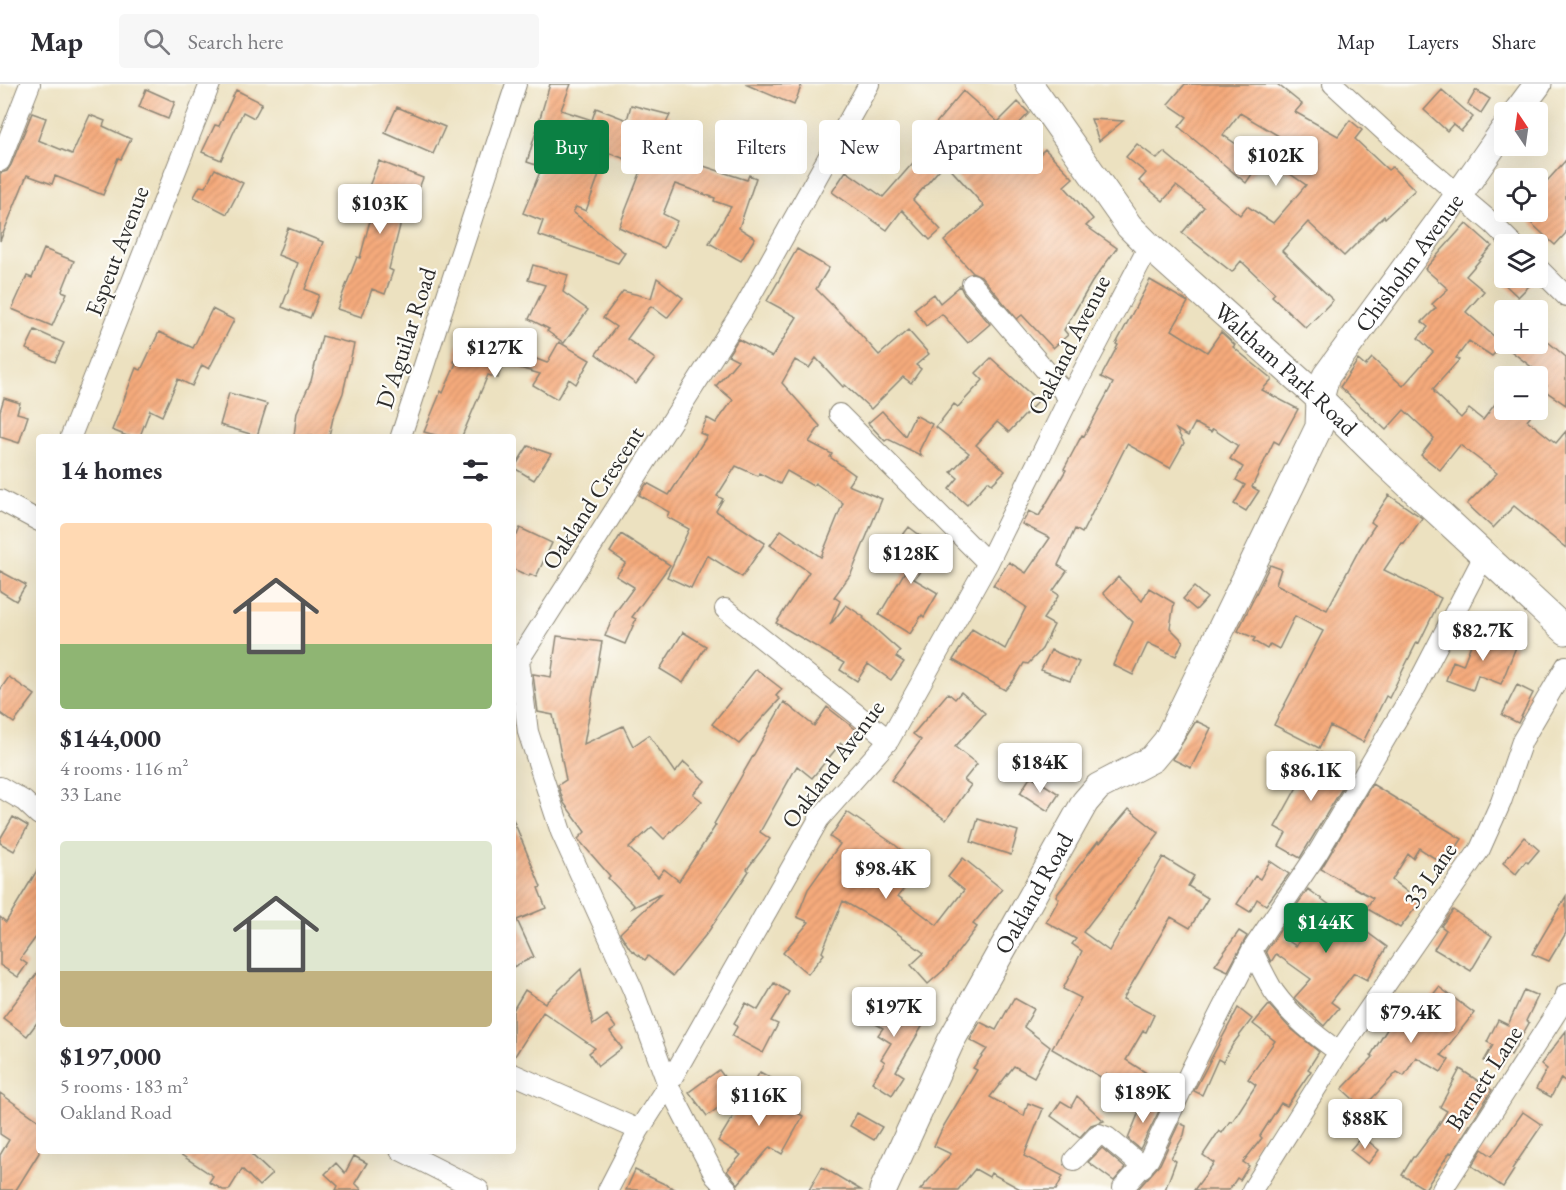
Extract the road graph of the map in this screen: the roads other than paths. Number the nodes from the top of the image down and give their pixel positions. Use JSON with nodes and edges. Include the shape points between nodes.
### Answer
{"nodes":[{"id":1,"x":30,"y":84,"type":"edge"},
{"id":2,"x":210,"y":84,"type":"edge"},
{"id":3,"x":516,"y":84,"type":"edge"},
{"id":4,"x":869,"y":84,"type":"edge"},
{"id":5,"x":1029,"y":84,"type":"edge"},
{"id":6,"x":1333,"y":84,"type":"edge"},
{"id":7,"x":1538,"y":84,"type":"edge"},
{"id":8,"x":1524,"y":102,"type":"edge"},
{"id":9,"x":1494,"y":144,"type":"edge"},
{"id":10,"x":0,"y":161,"type":"edge"},
{"id":11,"x":1458,"y":196,"type":"junction"},
{"id":12,"x":1503,"y":234,"type":"edge"},
{"id":13,"x":1149,"y":246,"type":"junction"},
{"id":14,"x":1548,"y":278,"type":"edge"},
{"id":15,"x":972,"y":284,"type":"dead end"},
{"id":16,"x":1566,"y":296,"type":"edge"},
{"id":17,"x":1069,"y":398,"type":"junction"},
{"id":18,"x":1320,"y":399,"type":"junction"},
{"id":19,"x":839,"y":414,"type":"dead end"},
{"id":20,"x":72,"y":434,"type":"edge"},
{"id":21,"x":402,"y":434,"type":"edge"},
{"id":22,"x":0,"y":500,"type":"edge"},
{"id":23,"x":36,"y":518,"type":"edge"},
{"id":24,"x":1485,"y":555,"type":"junction"},
{"id":25,"x":988,"y":563,"type":"junction"},
{"id":26,"x":724,"y":609,"type":"dead end"},
{"id":27,"x":1566,"y":631,"type":"edge"},
{"id":28,"x":516,"y":659,"type":"edge"},
{"id":29,"x":1566,"y":666,"type":"edge"},
{"id":30,"x":889,"y":740,"type":"junction"},
{"id":31,"x":0,"y":787,"type":"edge"},
{"id":32,"x":36,"y":812,"type":"edge"},
{"id":33,"x":1252,"y":950,"type":"junction"},
{"id":34,"x":1566,"y":994,"type":"edge"},
{"id":35,"x":1339,"y":1052,"type":"junction"},
{"id":36,"x":516,"y":1075,"type":"edge"},
{"id":37,"x":669,"y":1085,"type":"junction"},
{"id":38,"x":639,"y":1130,"type":"junction"},
{"id":39,"x":407,"y":1154,"type":"edge"},
{"id":40,"x":1074,"y":1160,"type":"dead end"},
{"id":41,"x":1143,"y":1167,"type":"junction"},
{"id":42,"x":471,"y":1188,"type":"edge"},
{"id":43,"x":608,"y":1190,"type":"edge"},
{"id":44,"x":728,"y":1190,"type":"edge"},
{"id":45,"x":883,"y":1190,"type":"edge"},
{"id":46,"x":1126,"y":1190,"type":"edge"},
{"id":47,"x":1252,"y":1190,"type":"edge"},
{"id":48,"x":1443,"y":1190,"type":"edge"}],
"edges":[{"from":1,"to":10,"type":"street"},
{"from":2,"to":20,"type":"street","name":"Espeut Avenue"},
{"from":3,"to":21,"type":"street","name":"D'Aguilar Road"},
{"from":4,"to":28,"type":"street","name":"Oakland Crescent","via":[[744,308]]},
{"from":5,"to":13,"type":"street","name":"Waltham Park Road","via":[[1129,226]]},
{"from":6,"to":11,"type":"street"},
{"from":7,"to":8,"type":"street"},
{"from":9,"to":11,"type":"street","name":"Chisholm Avenue"},
{"from":11,"to":12,"type":"street"},
{"from":11,"to":18,"type":"street","name":"Chisholm Avenue","via":[[1326,376]]},
{"from":13,"to":17,"type":"street","name":"Oakland Avenue"},
{"from":13,"to":18,"type":"street","name":"Waltham Park Road"},
{"from":14,"to":16,"type":"street"},
{"from":15,"to":17,"type":"street"},
{"from":17,"to":25,"type":"street","name":"Oakland Avenue"},
{"from":18,"to":24,"type":"street","name":"Waltham Park Road"},
{"from":18,"to":45,"type":"street","name":"Oakland Road","via":[[1319,427],[1167,741],[1152,759],[1098,788],[1085,802],[951,1041]]},
{"from":19,"to":25,"type":"street"},
{"from":22,"to":23,"type":"street"},
{"from":24,"to":27,"type":"street","name":"Waltham Park Road"},
{"from":24,"to":33,"type":"street","via":[[1416,687],[1317,854]]},
{"from":25,"to":30,"type":"street","name":"Oakland Avenue"},
{"from":26,"to":30,"type":"street"},
{"from":28,"to":37,"type":"street","name":"Oakland Crescent","via":[[528,732],[561,832],[633,990]]},
{"from":29,"to":35,"type":"street","name":"33 Lane","via":[[1522,741],[1480,849]]},
{"from":30,"to":37,"type":"street","name":"Oakland Avenue","via":[[819,819]]},
{"from":31,"to":32,"type":"street"},
{"from":33,"to":35,"type":"street","via":[[1273,991],[1287,1008],[1307,1029]]},
{"from":33,"to":41,"type":"street"},
{"from":34,"to":48,"type":"street","name":"Barnett Lane"},
{"from":35,"to":47,"type":"street","name":"33 Lane"},
{"from":36,"to":38,"type":"street"},
{"from":37,"to":38,"type":"street","name":"Oakland Avenue"},
{"from":37,"to":44,"type":"street","name":"Oakland Crescent","via":[[715,1176]]},
{"from":38,"to":43,"type":"street","name":"Oakland Avenue"},
{"from":39,"to":42,"type":"street"},
{"from":40,"to":41,"type":"street","via":[[1100,1134]]},
{"from":41,"to":46,"type":"street","via":[[1123,1188]]}]}
